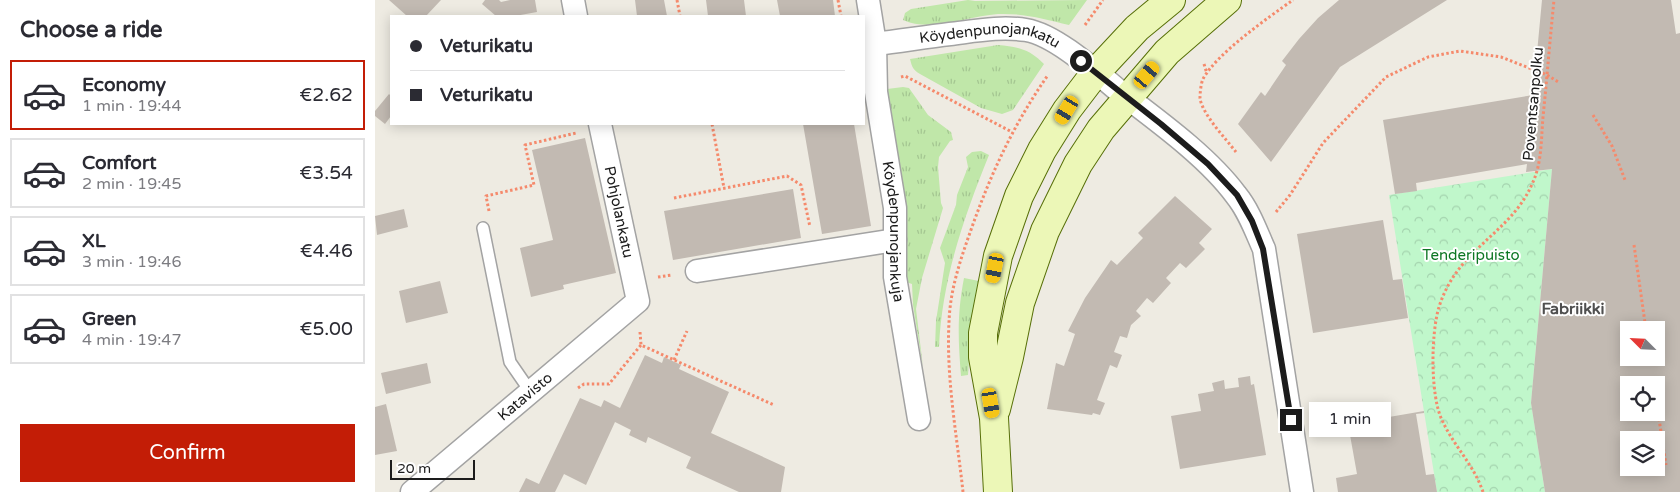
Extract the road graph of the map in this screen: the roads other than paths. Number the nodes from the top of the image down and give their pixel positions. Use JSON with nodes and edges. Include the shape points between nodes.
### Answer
{"nodes":[{"id":1,"x":573,"y":0,"type":"edge"},
{"id":2,"x":868,"y":0,"type":"edge"},
{"id":3,"x":1171,"y":0,"type":"edge"},
{"id":4,"x":1227,"y":0,"type":"edge"},
{"id":5,"x":576,"y":15,"type":"edge"},
{"id":6,"x":875,"y":44,"type":"junction"},
{"id":7,"x":1096,"y":72,"type":"junction"},
{"id":8,"x":1128,"y":98,"type":"junction"},
{"id":9,"x":600,"y":125,"type":"edge"},
{"id":10,"x":483,"y":228,"type":"road end"},
{"id":11,"x":895,"y":240,"type":"junction"},
{"id":12,"x":697,"y":271,"type":"dead end"},
{"id":13,"x":637,"y":301,"type":"joint"},
{"id":14,"x":529,"y":391,"type":"junction"},
{"id":15,"x":994,"y":418,"type":"junction"},
{"id":16,"x":919,"y":419,"type":"dead end"},
{"id":17,"x":412,"y":492,"type":"edge"},
{"id":18,"x":998,"y":492,"type":"edge"},
{"id":19,"x":1302,"y":492,"type":"edge"}],
"edges":[{"from":1,"to":5,"type":"street"},
{"from":2,"to":6,"type":"street"},
{"from":3,"to":7,"type":"main road","via":[[1137,28]]},
{"from":4,"to":8,"type":"main road","via":[[1167,52]]},
{"from":6,"to":7,"type":"street","name":"Köydenpunojankatu","via":[[976,31],[1025,30],[1049,38]]},
{"from":6,"to":11,"type":"street","name":"Köydenpunojankuja","via":[[875,92],[895,208]]},
{"from":7,"to":8,"type":"street","name":"Köydenpunojankatu"},
{"from":7,"to":15,"type":"main road","via":[[1067,110],[1043,150],[1019,196],[998,256],[983,341]]},
{"from":8,"to":15,"type":"main road","via":[[1078,164],[1045,231],[1020,303]]},
{"from":8,"to":19,"type":"street","name":"Köydenpunojankatu","via":[[1208,164],[1237,195],[1252,221],[1263,249]]},
{"from":9,"to":13,"type":"street","name":"Pohjolankatu"},
{"from":10,"to":14,"type":"lane","via":[[511,362]]},
{"from":11,"to":12,"type":"street"},
{"from":11,"to":16,"type":"street","name":"Köydenpunojankuja","via":[[895,277]]},
{"from":13,"to":14,"type":"street","name":"Katavisto"},
{"from":14,"to":17,"type":"street","name":"Katavisto"},
{"from":15,"to":18,"type":"main road"}]}
